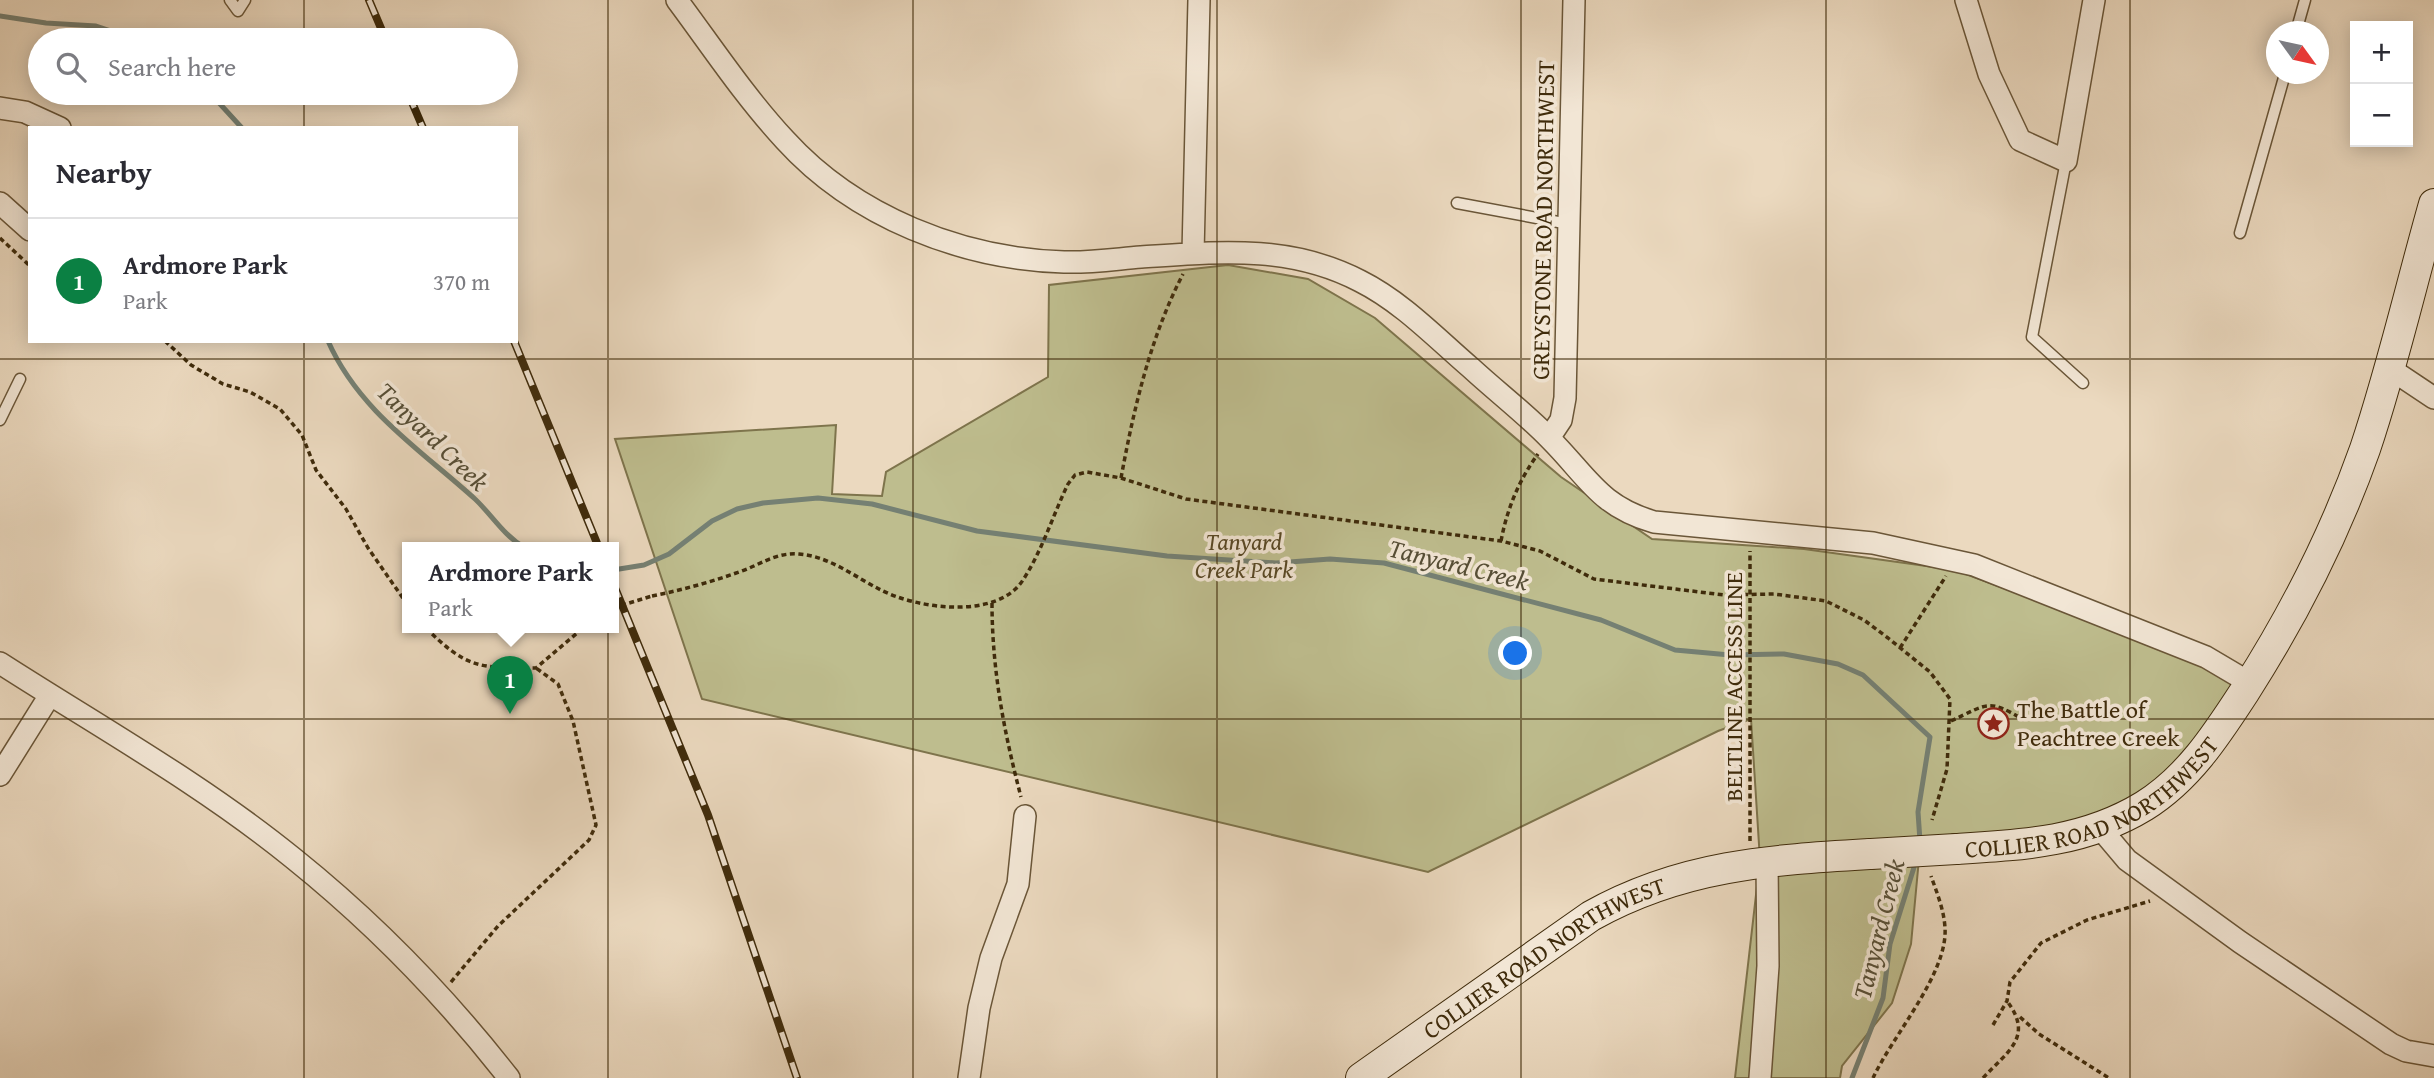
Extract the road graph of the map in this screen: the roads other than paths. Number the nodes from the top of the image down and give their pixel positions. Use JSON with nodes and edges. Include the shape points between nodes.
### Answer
{"nodes":[{"id":1,"x":230,"y":0,"type":"edge"},
{"id":2,"x":245,"y":0,"type":"edge"},
{"id":3,"x":677,"y":0,"type":"edge"},
{"id":4,"x":1199,"y":0,"type":"edge"},
{"id":5,"x":1574,"y":0,"type":"edge"},
{"id":6,"x":1966,"y":0,"type":"edge"},
{"id":7,"x":2094,"y":0,"type":"edge"},
{"id":8,"x":2305,"y":0,"type":"edge"},
{"id":9,"x":2299,"y":21,"type":"edge"},
{"id":10,"x":2282,"y":84,"type":"edge"},
{"id":11,"x":0,"y":108,"type":"edge"},
{"id":12,"x":56,"y":126,"type":"edge"},
{"id":13,"x":2066,"y":161,"type":"junction"},
{"id":14,"x":0,"y":203,"type":"edge"},
{"id":15,"x":1457,"y":203,"type":"dead end"},
{"id":16,"x":2434,"y":204,"type":"edge"},
{"id":17,"x":1569,"y":224,"type":"junction"},
{"id":18,"x":28,"y":228,"type":"edge"},
{"id":19,"x":2240,"y":233,"type":"dead end"},
{"id":20,"x":1193,"y":253,"type":"junction"},
{"id":21,"x":2389,"y":368,"type":"junction"},
{"id":22,"x":20,"y":379,"type":"dead end"},
{"id":23,"x":2083,"y":383,"type":"dead end"},
{"id":24,"x":2434,"y":398,"type":"edge"},
{"id":25,"x":0,"y":420,"type":"edge"},
{"id":26,"x":1549,"y":438,"type":"junction"},
{"id":27,"x":0,"y":663,"type":"edge"},
{"id":28,"x":2250,"y":683,"type":"junction"},
{"id":29,"x":50,"y":695,"type":"junction"},
{"id":30,"x":0,"y":775,"type":"edge"},
{"id":31,"x":1025,"y":816,"type":"road end"},
{"id":32,"x":2100,"y":828,"type":"junction"},
{"id":33,"x":1758,"y":852,"type":"junction"},
{"id":34,"x":2434,"y":1056,"type":"edge"},
{"id":35,"x":509,"y":1078,"type":"edge"},
{"id":36,"x":969,"y":1078,"type":"edge"},
{"id":37,"x":1361,"y":1078,"type":"edge"},
{"id":38,"x":1760,"y":1078,"type":"edge"}],
"edges":[{"from":1,"to":2,"type":"lane","via":[[238,11]]},
{"from":3,"to":20,"type":"street","via":[[787,143],[855,199],[897,222],[941,240],[1027,260],[1067,262]]},
{"from":4,"to":20,"type":"street"},
{"from":5,"to":17,"type":"street","name":"GREYSTONE ROAD NORTHWEST"},
{"from":6,"to":13,"type":"street","via":[[1989,74],[2020,140]]},
{"from":7,"to":13,"type":"street"},
{"from":8,"to":9,"type":"lane"},
{"from":10,"to":19,"type":"lane"},
{"from":11,"to":12,"type":"street","via":[[25,112]]},
{"from":13,"to":23,"type":"lane","via":[[2032,337]]},
{"from":14,"to":18,"type":"street"},
{"from":15,"to":17,"type":"lane"},
{"from":16,"to":21,"type":"street","name":"COLLIER ROAD NORTHWEST"},
{"from":17,"to":26,"type":"street","name":"GREYSTONE ROAD NORTHWEST","via":[[1565,398],[1561,420]]},
{"from":20,"to":26,"type":"street","via":[[1279,253],[1359,280],[1404,310]]},
{"from":21,"to":24,"type":"street"},
{"from":21,"to":28,"type":"street","name":"COLLIER ROAD NORTHWEST","via":[[2339,517],[2282,631]]},
{"from":22,"to":25,"type":"lane"},
{"from":26,"to":28,"type":"street","via":[[1601,496],[1627,514],[1654,522],[1873,544],[1968,563],[2206,657]]},
{"from":27,"to":29,"type":"street"},
{"from":28,"to":32,"type":"street","name":"COLLIER ROAD NORTHWEST","via":[[2212,742],[2183,775],[2146,805]]},
{"from":29,"to":30,"type":"street"},
{"from":29,"to":35,"type":"street","via":[[220,804],[291,856],[383,936],[440,994]]},
{"from":31,"to":36,"type":"street","via":[[1018,884],[991,958]]},
{"from":32,"to":33,"type":"street","name":"COLLIER ROAD NORTHWEST","bridge":true,"via":[[2039,844],[1871,854]]},
{"from":32,"to":34,"type":"street","via":[[2127,860],[2391,1044]]},
{"from":33,"to":37,"type":"street","name":"COLLIER ROAD NORTHWEST","via":[[1625,897],[1580,923]]},
{"from":33,"to":38,"type":"street","via":[[1770,897]]}]}
